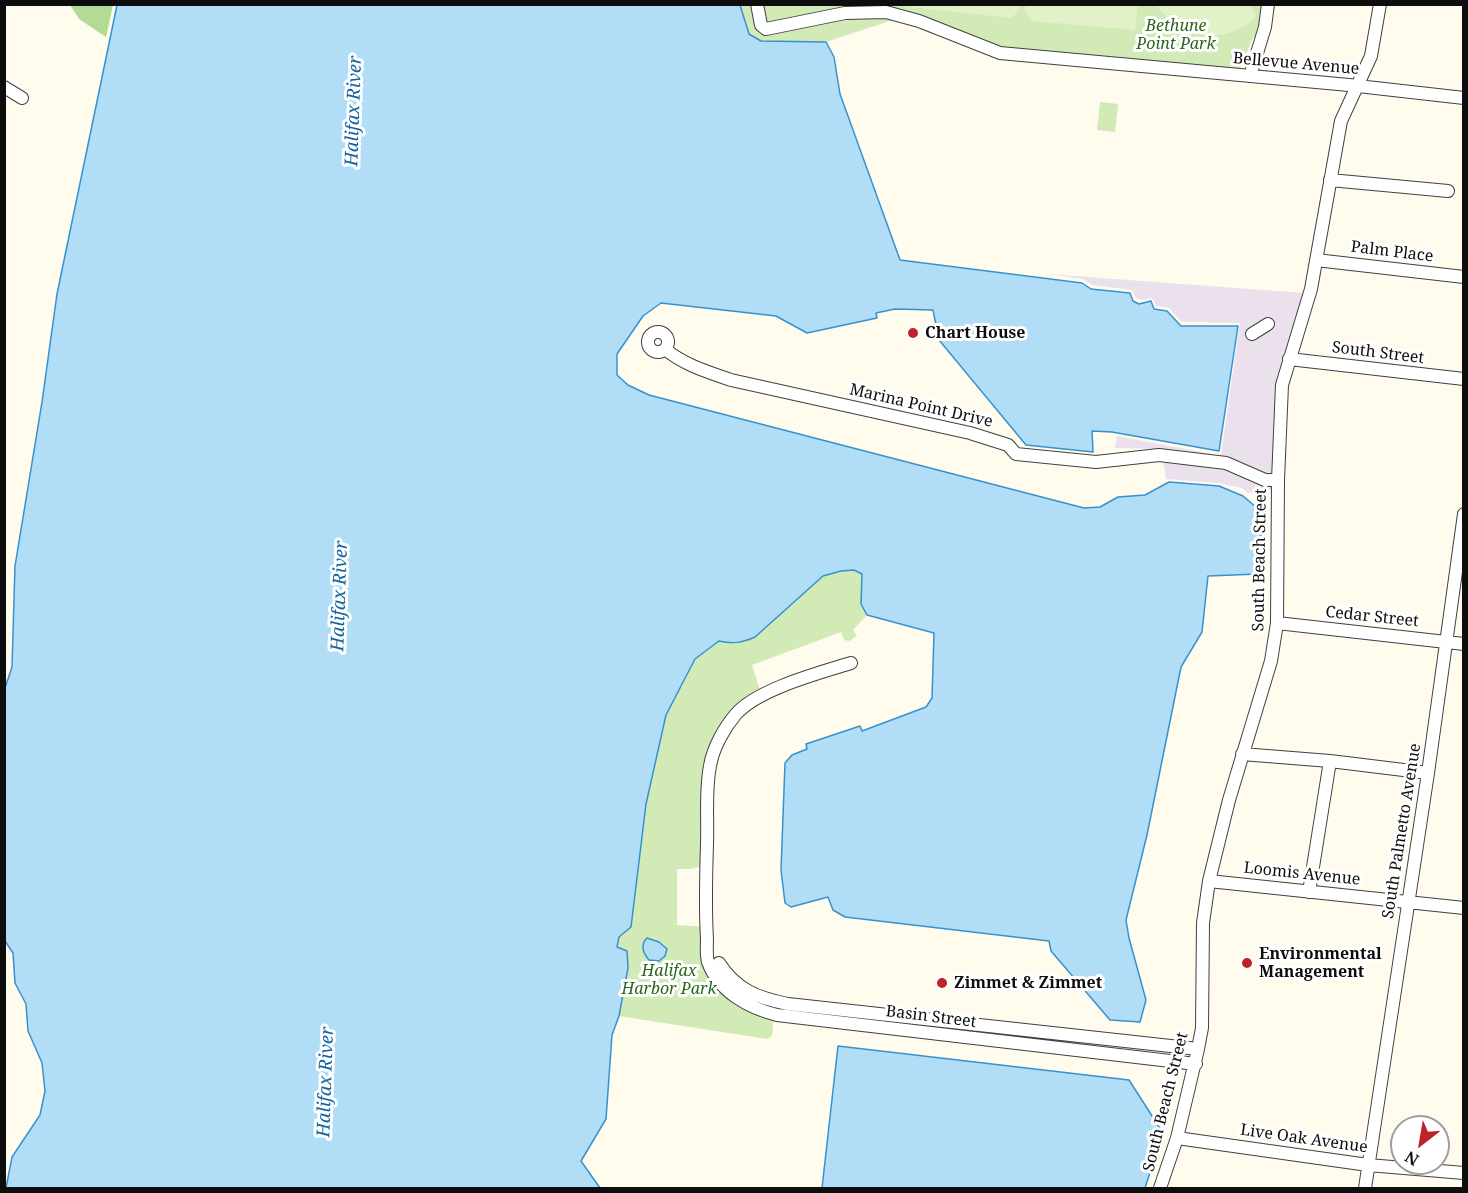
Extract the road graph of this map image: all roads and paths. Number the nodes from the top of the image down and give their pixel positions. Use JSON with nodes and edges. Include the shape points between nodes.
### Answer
{"nodes":[{"id":1,"x":757,"y":4,"type":"edge"},
{"id":2,"x":1268,"y":4,"type":"edge"},
{"id":3,"x":1380,"y":4,"type":"edge"},
{"id":4,"x":1250,"y":76,"type":"junction"},
{"id":5,"x":1356,"y":86,"type":"junction"},
{"id":6,"x":4,"y":87,"type":"edge"},
{"id":7,"x":22,"y":98,"type":"dead end"},
{"id":8,"x":1464,"y":98,"type":"edge"},
{"id":9,"x":1330,"y":180,"type":"junction"},
{"id":10,"x":1448,"y":191,"type":"dead end"},
{"id":11,"x":1316,"y":260,"type":"junction"},
{"id":12,"x":1464,"y":277,"type":"edge"},
{"id":13,"x":1269,"y":324,"type":"dead end"},
{"id":14,"x":1252,"y":334,"type":"dead end"},
{"id":15,"x":665,"y":349,"type":"dead end"},
{"id":16,"x":1289,"y":359,"type":"junction"},
{"id":17,"x":1464,"y":379,"type":"edge"},
{"id":18,"x":1278,"y":480,"type":"junction"},
{"id":19,"x":1464,"y":514,"type":"edge"},
{"id":20,"x":1277,"y":623,"type":"junction"},
{"id":21,"x":1446,"y":642,"type":"junction"},
{"id":22,"x":1464,"y":644,"type":"edge"},
{"id":23,"x":851,"y":663,"type":"dead end"},
{"id":24,"x":1242,"y":754,"type":"junction"},
{"id":25,"x":1330,"y":761,"type":"junction"},
{"id":26,"x":1428,"y":773,"type":"junction"},
{"id":27,"x":1209,"y":881,"type":"junction"},
{"id":28,"x":1309,"y":892,"type":"junction"},
{"id":29,"x":1408,"y":902,"type":"junction"},
{"id":30,"x":1464,"y":908,"type":"edge"},
{"id":31,"x":967,"y":1031,"type":"junction"},
{"id":32,"x":1067,"y":1035,"type":"junction"},
{"id":33,"x":1066,"y":1049,"type":"junction"},
{"id":34,"x":1198,"y":1049,"type":"junction"},
{"id":35,"x":1196,"y":1064,"type":"junction"},
{"id":36,"x":1176,"y":1138,"type":"junction"},
{"id":37,"x":1368,"y":1165,"type":"junction"},
{"id":38,"x":1464,"y":1173,"type":"edge"},
{"id":39,"x":1160,"y":1188,"type":"edge"},
{"id":40,"x":1365,"y":1188,"type":"edge"}],
"edges":[{"from":1,"to":4,"type":"street","name":"Bellevue Avenue","via":[[761,25],[766,29],[845,13],[886,12],[1000,53]]},
{"from":2,"to":4,"type":"street"},
{"from":3,"to":5,"type":"street","name":"South Beach Street","via":[[1371,56]]},
{"from":4,"to":5,"type":"street","name":"Bellevue Avenue"},
{"from":5,"to":8,"type":"street","name":"Bellevue Avenue"},
{"from":5,"to":9,"type":"street","name":"South Beach Street","via":[[1341,121]]},
{"from":6,"to":7,"type":"street"},
{"from":9,"to":10,"type":"street"},
{"from":9,"to":11,"type":"street","name":"South Beach Street"},
{"from":11,"to":12,"type":"street","name":"Palm Place"},
{"from":11,"to":16,"type":"street","name":"South Beach Street"},
{"from":13,"to":14,"type":"street"},
{"from":15,"to":18,"type":"street","name":"Marina Point Drive","via":[[698,369],[731,380],[970,433],[1008,445],[1016,454],[1096,462],[1159,455],[1226,463],[1265,480]]},
{"from":16,"to":17,"type":"street","name":"South Street"},
{"from":16,"to":18,"type":"street","name":"South Beach Street","via":[[1282,385]]},
{"from":18,"to":20,"type":"street","name":"South Beach Street"},
{"from":19,"to":21,"type":"street","name":"South Palmetto Avenue"},
{"from":20,"to":21,"type":"street","name":"Cedar Street"},
{"from":20,"to":24,"type":"street","name":"South Beach Street","via":[[1271,661]]},
{"from":21,"to":22,"type":"street","name":"Cedar Street"},
{"from":21,"to":26,"type":"street","name":"South Palmetto Avenue"},
{"from":23,"to":31,"type":"street","name":"Basin Street","via":[[753,700],[725,729],[710,766],[707,938],[726,974],[738,987],[778,1009]]},
{"from":24,"to":25,"type":"street"},
{"from":24,"to":27,"type":"street","name":"South Beach Street"},
{"from":25,"to":26,"type":"street"},
{"from":25,"to":28,"type":"street"},
{"from":26,"to":29,"type":"street","name":"South Palmetto Avenue"},
{"from":27,"to":28,"type":"street","name":"Loomis Avenue"},
{"from":27,"to":34,"type":"street","name":"South Beach Street","via":[[1203,923],[1202,1028]]},
{"from":28,"to":29,"type":"street","name":"Loomis Avenue"},
{"from":29,"to":30,"type":"street","name":"Loomis Avenue"},
{"from":29,"to":37,"type":"street","name":"South Palmetto Avenue"},
{"from":31,"to":32,"type":"street","name":"Basin Street"},
{"from":31,"to":33,"type":"street","name":"Basin Street"},
{"from":32,"to":33,"type":"street"},
{"from":32,"to":34,"type":"street","name":"Basin Street"},
{"from":33,"to":35,"type":"street","name":"Basin Street"},
{"from":34,"to":35,"type":"street","name":"South Beach Street"},
{"from":35,"to":36,"type":"street","name":"South Beach Street"},
{"from":36,"to":37,"type":"street","name":"Live Oak Avenue"},
{"from":36,"to":39,"type":"street","name":"South Beach Street"},
{"from":37,"to":38,"type":"street","name":"Live Oak Avenue"},
{"from":37,"to":40,"type":"street","name":"South Palmetto Avenue"}]}
